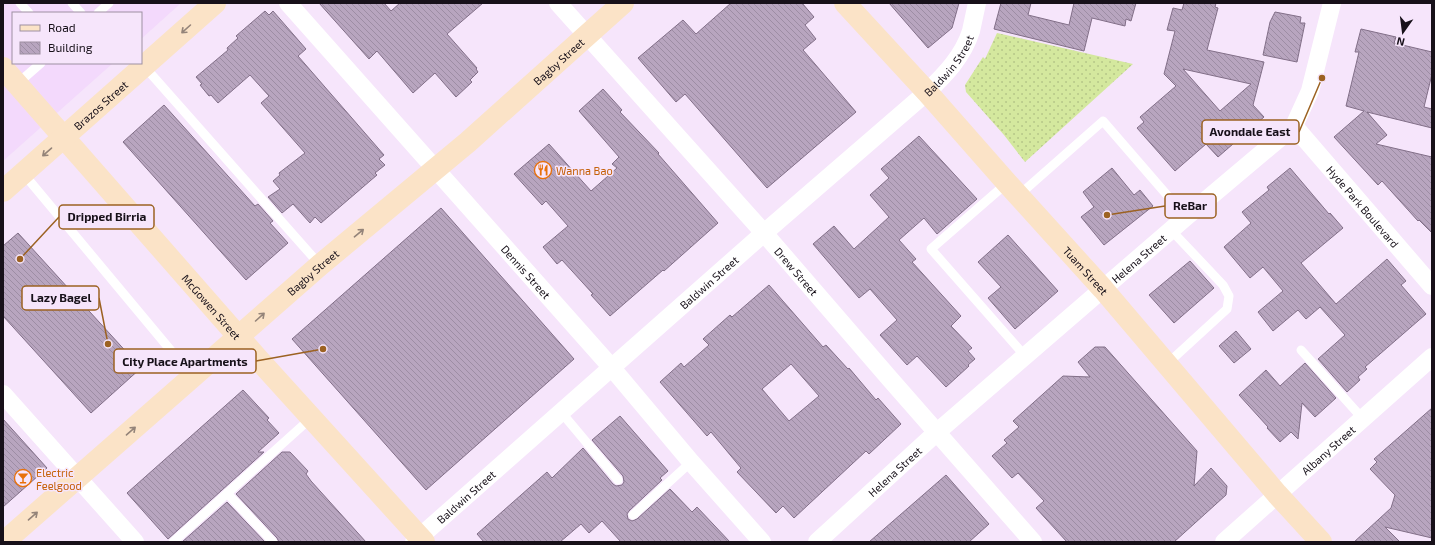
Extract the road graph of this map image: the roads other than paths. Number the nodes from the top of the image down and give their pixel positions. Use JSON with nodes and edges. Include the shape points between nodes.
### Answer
{"nodes":[{"id":1,"x":20,"y":3,"type":"edge"},
{"id":2,"x":72,"y":3,"type":"edge"},
{"id":3,"x":109,"y":3,"type":"edge"},
{"id":4,"x":215,"y":3,"type":"edge"},
{"id":5,"x":288,"y":3,"type":"edge"},
{"id":6,"x":558,"y":3,"type":"edge"},
{"id":7,"x":623,"y":3,"type":"edge"},
{"id":8,"x":845,"y":3,"type":"edge"},
{"id":9,"x":977,"y":3,"type":"edge"},
{"id":10,"x":1332,"y":3,"type":"edge"},
{"id":11,"x":28,"y":12,"type":"edge"},
{"id":12,"x":80,"y":12,"type":"edge"},
{"id":13,"x":99,"y":12,"type":"edge"},
{"id":14,"x":586,"y":35,"type":"junction"},
{"id":15,"x":40,"y":64,"type":"edge"},
{"id":16,"x":144,"y":66,"type":"junction"},
{"id":17,"x":3,"y":68,"type":"edge"},
{"id":18,"x":17,"y":84,"type":"junction"},
{"id":19,"x":927,"y":92,"type":"junction"},
{"id":20,"x":1294,"y":126,"type":"junction"},
{"id":21,"x":64,"y":138,"type":"junction"},
{"id":22,"x":436,"y":169,"type":"junction"},
{"id":23,"x":23,"y":173,"type":"junction"},
{"id":24,"x":1013,"y":189,"type":"junction"},
{"id":25,"x":3,"y":191,"type":"edge"},
{"id":26,"x":1186,"y":217,"type":"junction"},
{"id":27,"x":1170,"y":230,"type":"junction"},
{"id":28,"x":764,"y":233,"type":"junction"},
{"id":29,"x":320,"y":266,"type":"junction"},
{"id":30,"x":1432,"y":286,"type":"edge"},
{"id":31,"x":1103,"y":289,"type":"junction"},
{"id":32,"x":239,"y":337,"type":"junction"},
{"id":33,"x":1301,"y":350,"type":"dead end"},
{"id":34,"x":1025,"y":356,"type":"junction"},
{"id":35,"x":1432,"y":357,"type":"edge"},
{"id":36,"x":1167,"y":364,"type":"junction"},
{"id":37,"x":612,"y":368,"type":"junction"},
{"id":38,"x":193,"y":377,"type":"junction"},
{"id":39,"x":3,"y":394,"type":"edge"},
{"id":40,"x":561,"y":412,"type":"junction"},
{"id":41,"x":311,"y":418,"type":"junction"},
{"id":42,"x":1362,"y":419,"type":"junction"},
{"id":43,"x":936,"y":433,"type":"junction"},
{"id":44,"x":691,"y":462,"type":"junction"},
{"id":45,"x":77,"y":478,"type":"junction"},
{"id":46,"x":618,"y":480,"type":"dead end"},
{"id":47,"x":227,"y":493,"type":"junction"},
{"id":48,"x":1277,"y":494,"type":"junction"},
{"id":49,"x":633,"y":515,"type":"dead end"},
{"id":50,"x":419,"y":540,"type":"edge"},
{"id":51,"x":4,"y":542,"type":"edge"},
{"id":52,"x":134,"y":542,"type":"edge"},
{"id":53,"x":172,"y":542,"type":"edge"},
{"id":54,"x":273,"y":542,"type":"edge"},
{"id":55,"x":762,"y":542,"type":"edge"},
{"id":56,"x":817,"y":542,"type":"edge"},
{"id":57,"x":1033,"y":542,"type":"edge"},
{"id":58,"x":1224,"y":542,"type":"edge"},
{"id":59,"x":1321,"y":542,"type":"edge"}],
"edges":[{"from":1,"to":11,"type":"lane"},
{"from":2,"to":12,"type":"lane"},
{"from":3,"to":13,"type":"lane"},
{"from":4,"to":16,"type":"street","name":"Brazos Street","one_way":true},
{"from":5,"to":22,"type":"street","name":"Dennis Street"},
{"from":6,"to":14,"type":"street","name":"Drew Street"},
{"from":7,"to":14,"type":"street","name":"Bagby Street"},
{"from":8,"to":19,"type":"street","name":"Tuam Street"},
{"from":9,"to":19,"type":"street","name":"Baldwin Street","via":[[961,54],[947,73]]},
{"from":10,"to":20,"type":"street","name":"Helena Street","via":[[1310,91]]},
{"from":14,"to":22,"type":"street","name":"Bagby Street"},
{"from":14,"to":28,"type":"street","name":"Drew Street"},
{"from":15,"to":18,"type":"lane"},
{"from":16,"to":21,"type":"street","name":"Brazos Street"},
{"from":16,"to":29,"type":"lane"},
{"from":17,"to":18,"type":"street","name":"McGowen Street"},
{"from":18,"to":21,"type":"street","name":"McGowen Street"},
{"from":19,"to":24,"type":"street","name":"Tuam Street"},
{"from":19,"to":28,"type":"street","name":"Baldwin Street"},
{"from":20,"to":26,"type":"street","name":"Helena Street"},
{"from":20,"to":30,"type":"street","name":"Hyde Park Boulevard"},
{"from":21,"to":23,"type":"street","name":"Brazos Street","one_way":true},
{"from":21,"to":32,"type":"street","name":"McGowen Street"},
{"from":29,"to":22,"type":"street","name":"Bagby Street","one_way":true},
{"from":22,"to":37,"type":"street","name":"Dennis Street"},
{"from":23,"to":25,"type":"street","name":"Brazos Street"},
{"from":23,"to":38,"type":"lane"},
{"from":24,"to":26,"type":"lane","via":[[1103,121]]},
{"from":24,"to":31,"type":"street","name":"Tuam Street"},
{"from":24,"to":34,"type":"lane","via":[[931,249]]},
{"from":26,"to":27,"type":"street","name":"Helena Street"},
{"from":27,"to":31,"type":"street","name":"Helena Street"},
{"from":27,"to":36,"type":"lane","via":[[1223,285],[1229,296],[1226,309]]},
{"from":28,"to":37,"type":"street","name":"Baldwin Street"},
{"from":28,"to":43,"type":"street","name":"Drew Street"},
{"from":32,"to":29,"type":"street","name":"Bagby Street","one_way":true},
{"from":31,"to":34,"type":"street","name":"Helena Street"},
{"from":31,"to":36,"type":"street","name":"Tuam Street"},
{"from":32,"to":38,"type":"street","name":"Bagby Street"},
{"from":32,"to":41,"type":"street","name":"McGowen Street"},
{"from":33,"to":42,"type":"lane"},
{"from":34,"to":43,"type":"street","name":"Helena Street"},
{"from":35,"to":42,"type":"street","name":"Albany Street"},
{"from":36,"to":48,"type":"street","name":"Tuam Street"},
{"from":37,"to":40,"type":"street","name":"Baldwin Street"},
{"from":37,"to":44,"type":"street","name":"Dennis Street"},
{"from":45,"to":38,"type":"street","name":"Bagby Street","one_way":true},
{"from":39,"to":45,"type":"street"},
{"from":40,"to":46,"type":"lane"},
{"from":40,"to":50,"type":"street","name":"Baldwin Street"},
{"from":41,"to":47,"type":"lane"},
{"from":41,"to":50,"type":"street","name":"McGowen Street"},
{"from":42,"to":48,"type":"street","name":"Albany Street"},
{"from":43,"to":56,"type":"street","name":"Helena Street"},
{"from":43,"to":57,"type":"street","name":"Drew Street"},
{"from":44,"to":49,"type":"lane"},
{"from":44,"to":55,"type":"street","name":"Dennis Street"},
{"from":51,"to":45,"type":"street","name":"Bagby Street","one_way":true},
{"from":45,"to":52,"type":"street"},
{"from":47,"to":53,"type":"lane"},
{"from":47,"to":54,"type":"lane"},
{"from":48,"to":58,"type":"street","name":"Albany Street"},
{"from":48,"to":59,"type":"street","name":"Tuam Street"}]}
